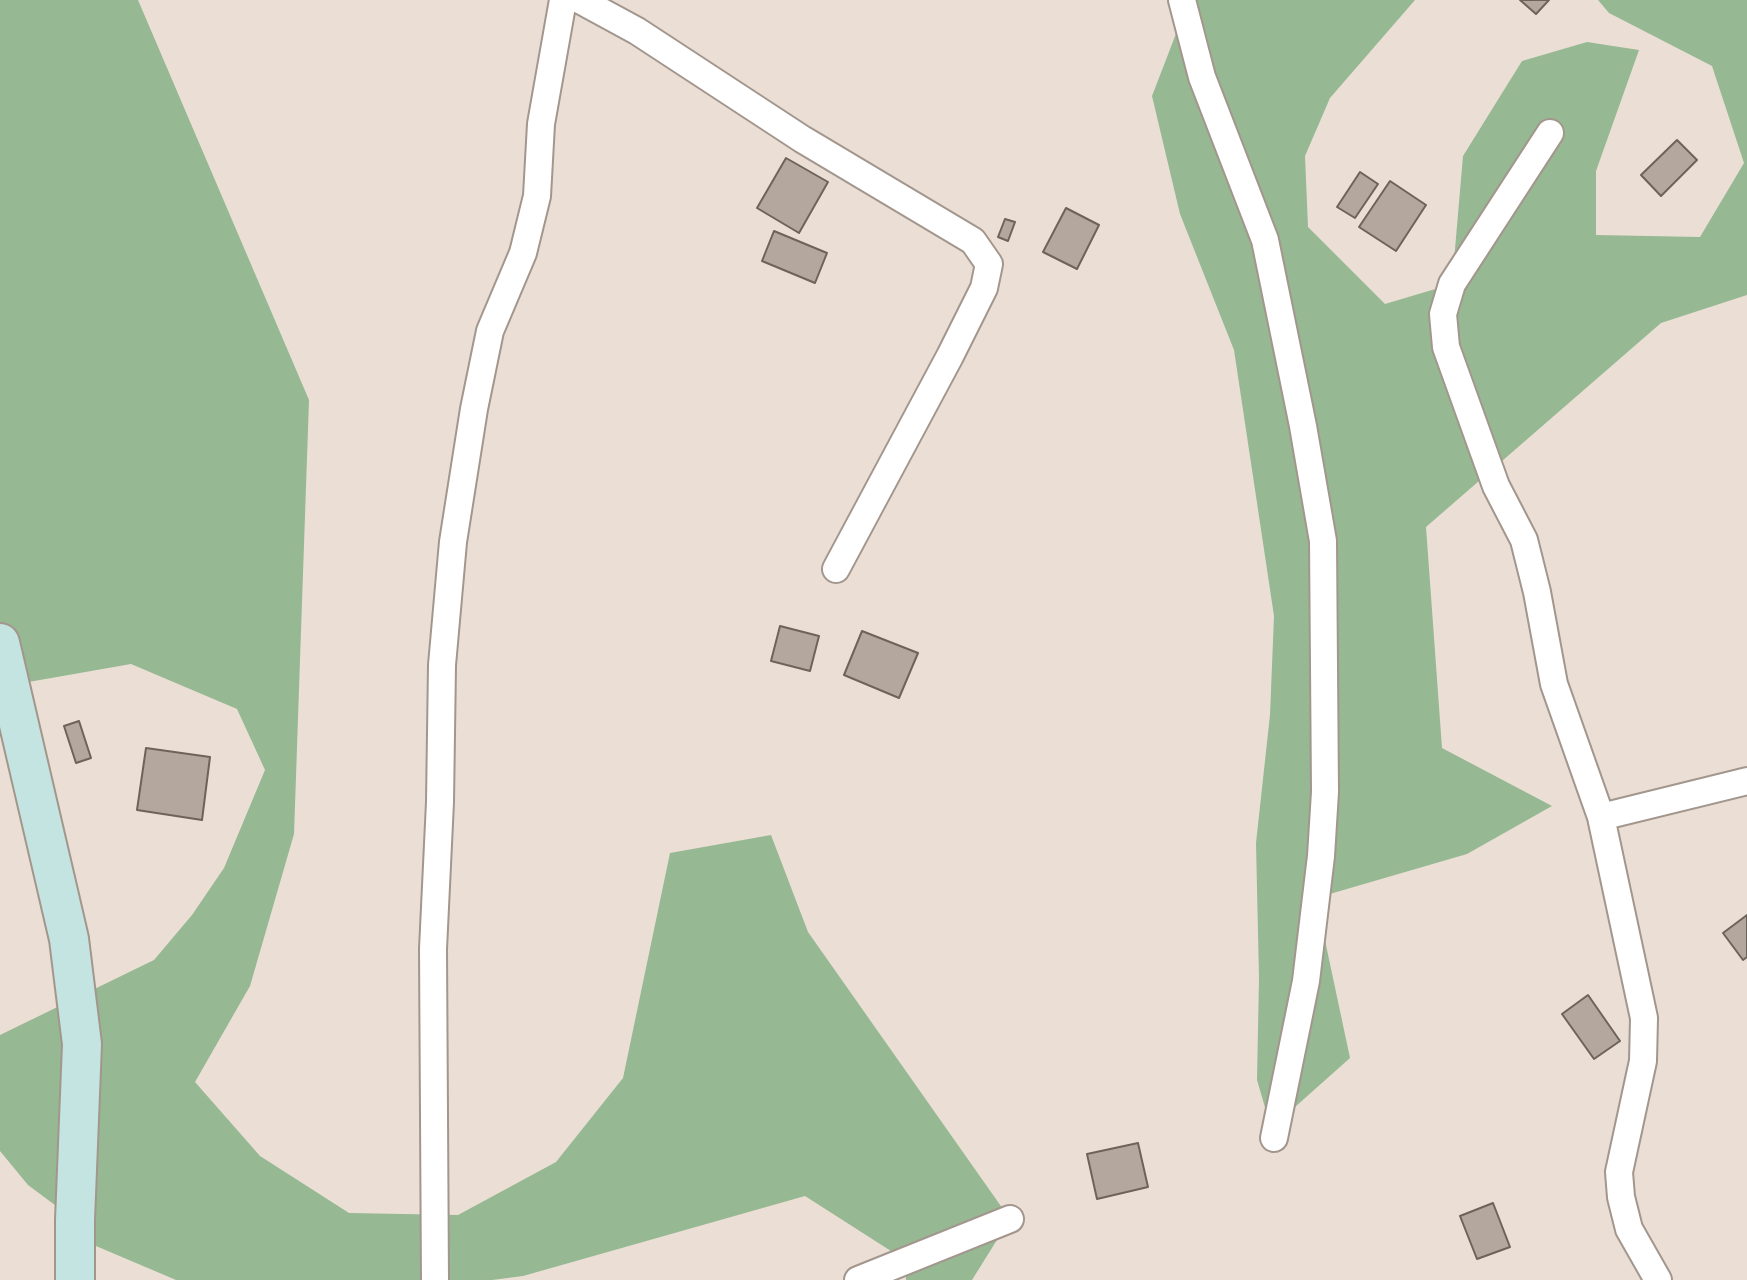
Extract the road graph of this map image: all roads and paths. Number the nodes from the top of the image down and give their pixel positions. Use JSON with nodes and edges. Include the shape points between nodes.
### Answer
{"nodes":[{"id":1,"x":563,"y":0,"type":"edge"},
{"id":2,"x":580,"y":0,"type":"edge"},
{"id":3,"x":1182,"y":0,"type":"edge"},
{"id":4,"x":1550,"y":133,"type":"dead end"},
{"id":5,"x":836,"y":569,"type":"dead end"},
{"id":6,"x":0,"y":643,"type":"edge"},
{"id":7,"x":1747,"y":781,"type":"edge"},
{"id":8,"x":1601,"y":817,"type":"junction"},
{"id":9,"x":1274,"y":1138,"type":"dead end"},
{"id":10,"x":1010,"y":1219,"type":"dead end"},
{"id":11,"x":75,"y":1280,"type":"edge"},
{"id":12,"x":435,"y":1280,"type":"edge"},
{"id":13,"x":858,"y":1280,"type":"edge"},
{"id":14,"x":1658,"y":1280,"type":"edge"}],
"edges":[{"from":1,"to":12,"type":"street","via":[[541,124],[537,196],[523,253],[490,331],[453,542],[442,665],[433,949]]},
{"from":2,"to":5,"type":"street","via":[[973,241],[989,264],[964,329]]},
{"from":3,"to":9,"type":"street","via":[[1202,77],[1265,240],[1323,541],[1321,856],[1306,981]]},
{"from":4,"to":8,"type":"street","via":[[1452,284],[1443,314],[1446,347],[1491,472],[1524,540],[1554,684]]},
{"from":6,"to":11,"type":"street","via":[[69,939],[82,1044]]},
{"from":7,"to":8,"type":"street"},
{"from":8,"to":14,"type":"street","via":[[1644,1018],[1643,1061],[1619,1172],[1621,1197],[1629,1229]]},
{"from":10,"to":13,"type":"street"}]}
